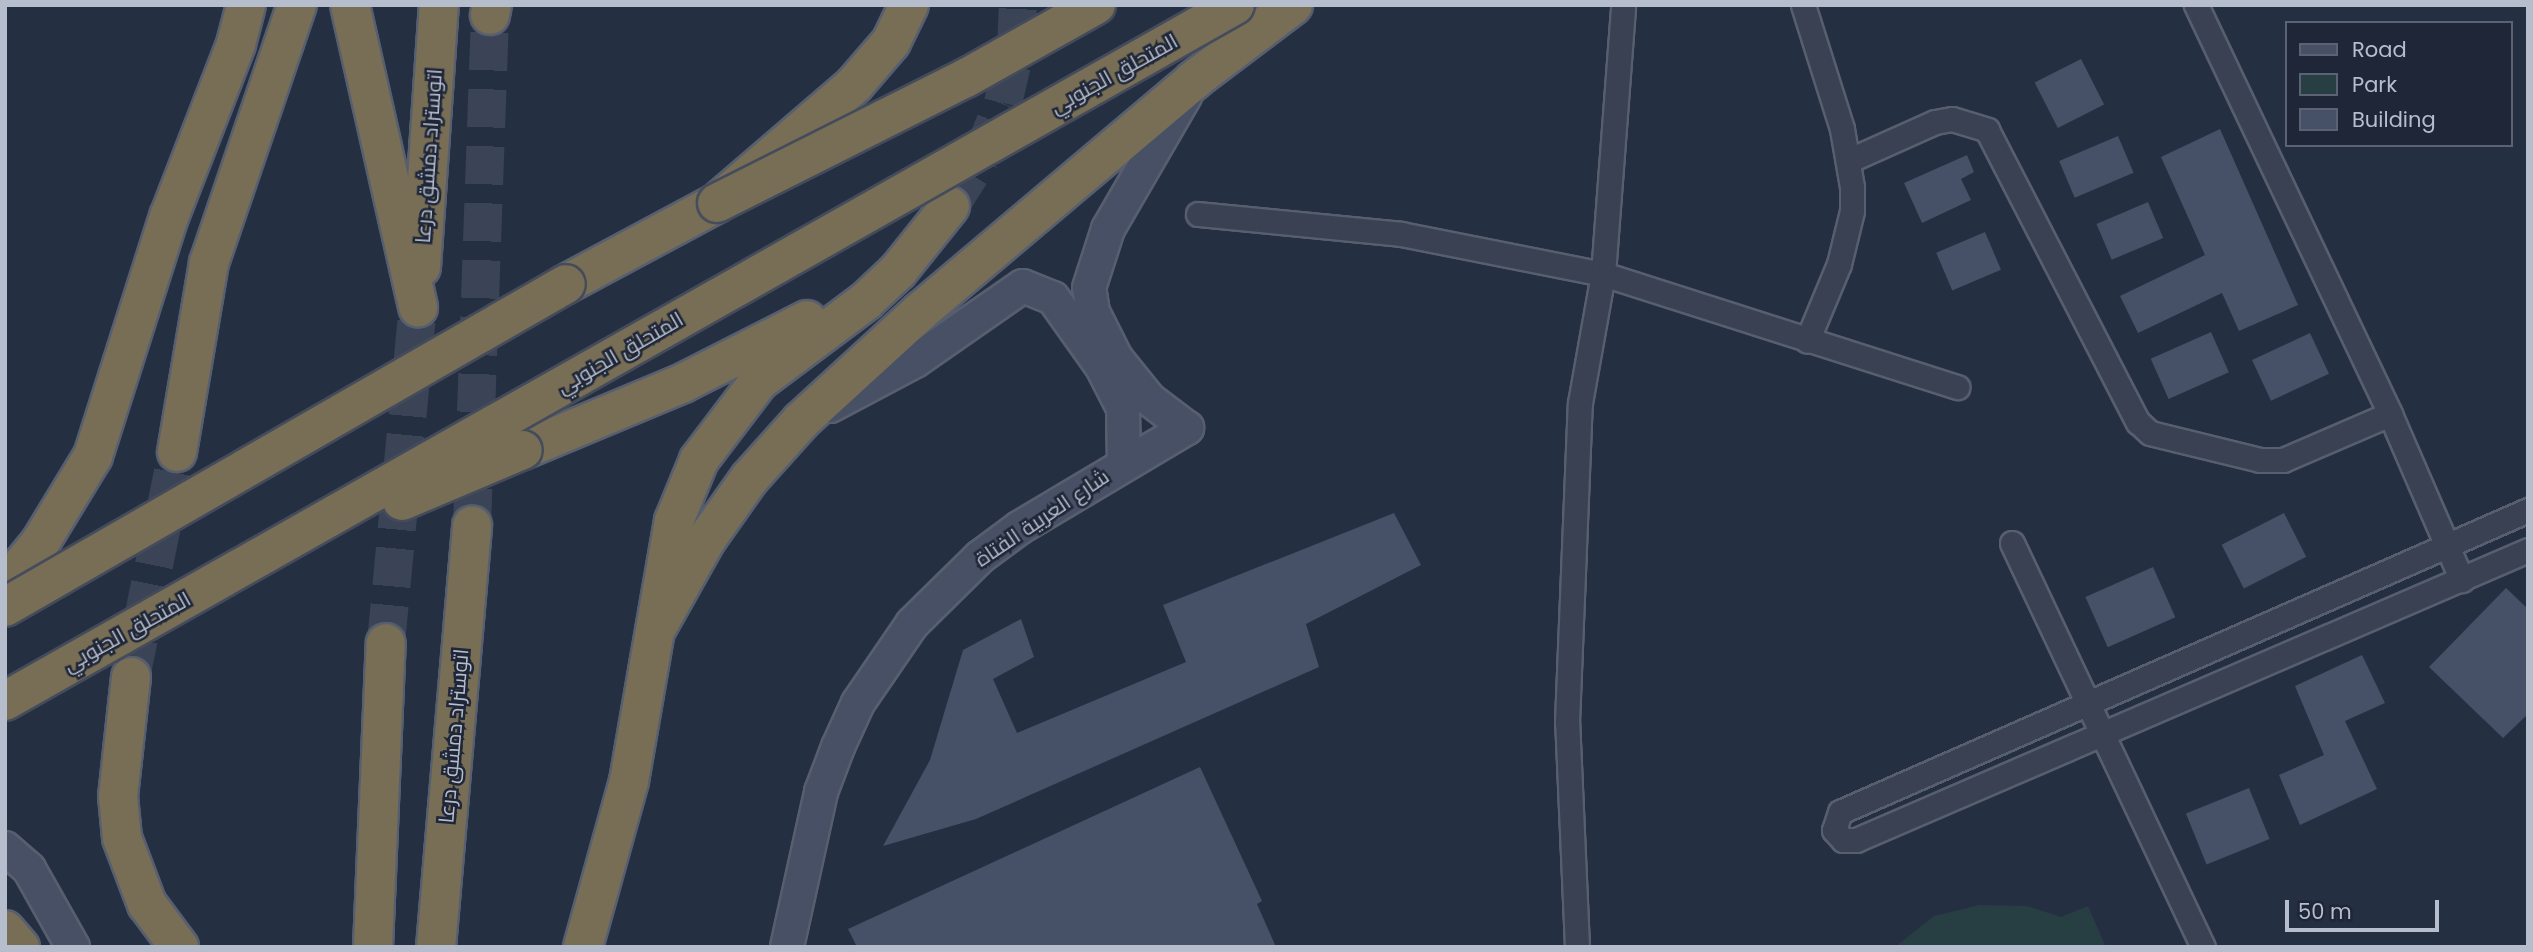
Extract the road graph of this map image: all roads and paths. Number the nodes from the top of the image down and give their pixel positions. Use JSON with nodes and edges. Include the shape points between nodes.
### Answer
{"nodes":[{"id":1,"x":246,"y":5,"type":"edge"},
{"id":2,"x":297,"y":5,"type":"edge"},
{"id":3,"x":350,"y":5,"type":"edge"},
{"id":4,"x":439,"y":5,"type":"edge"},
{"id":5,"x":909,"y":5,"type":"edge"},
{"id":6,"x":1096,"y":5,"type":"edge"},
{"id":7,"x":1235,"y":5,"type":"edge"},
{"id":8,"x":1293,"y":5,"type":"edge"},
{"id":9,"x":1623,"y":5,"type":"edge"},
{"id":10,"x":1803,"y":5,"type":"edge"},
{"id":11,"x":2196,"y":5,"type":"edge"},
{"id":12,"x":236,"y":44,"type":"junction"},
{"id":13,"x":1194,"y":80,"type":"junction"},
{"id":14,"x":1850,"y":160,"type":"junction"},
{"id":15,"x":717,"y":203,"type":"junction"},
{"id":16,"x":950,"y":206,"type":"tunnel mouth"},
{"id":17,"x":1198,"y":214,"type":"dead end"},
{"id":18,"x":209,"y":263,"type":"junction"},
{"id":19,"x":898,"y":271,"type":"junction"},
{"id":20,"x":1603,"y":274,"type":"junction"},
{"id":21,"x":1807,"y":341,"type":"junction"},
{"id":22,"x":1109,"y":363,"type":"junction"},
{"id":23,"x":1957,"y":387,"type":"dead end"},
{"id":24,"x":2390,"y":414,"type":"junction"},
{"id":25,"x":801,"y":421,"type":"junction"},
{"id":26,"x":177,"y":452,"type":"tunnel mouth"},
{"id":27,"x":1124,"y":463,"type":"junction"},
{"id":28,"x":2528,"y":510,"type":"edge"},
{"id":29,"x":472,"y":526,"type":"tunnel mouth"},
{"id":30,"x":2012,"y":543,"type":"dead end"},
{"id":31,"x":2446,"y":547,"type":"junction"},
{"id":32,"x":2528,"y":550,"type":"edge"},
{"id":33,"x":266,"y":555,"type":"junction"},
{"id":34,"x":2462,"y":580,"type":"junction"},
{"id":35,"x":5,"y":586,"type":"edge"},
{"id":36,"x":5,"y":607,"type":"edge"},
{"id":37,"x":655,"y":631,"type":"junction"},
{"id":38,"x":386,"y":643,"type":"tunnel mouth"},
{"id":39,"x":131,"y":677,"type":"tunnel mouth"},
{"id":40,"x":5,"y":701,"type":"edge"},
{"id":41,"x":2085,"y":703,"type":"junction"},
{"id":42,"x":2098,"y":732,"type":"junction"},
{"id":43,"x":5,"y":848,"type":"edge"},
{"id":44,"x":604,"y":863,"type":"junction"},
{"id":45,"x":5,"y":930,"type":"edge"},
{"id":46,"x":20,"y":947,"type":"edge"},
{"id":47,"x":73,"y":947,"type":"edge"},
{"id":48,"x":179,"y":947,"type":"edge"},
{"id":49,"x":373,"y":947,"type":"edge"},
{"id":50,"x":436,"y":947,"type":"edge"},
{"id":51,"x":560,"y":947,"type":"edge"},
{"id":52,"x":583,"y":947,"type":"edge"},
{"id":53,"x":787,"y":947,"type":"edge"},
{"id":54,"x":1577,"y":947,"type":"edge"},
{"id":55,"x":2203,"y":947,"type":"edge"}],
"edges":[{"from":1,"to":12,"type":"highway"},
{"from":2,"to":18,"type":"highway"},
{"from":3,"to":4,"type":"highway","name":"اتوستراد دمشق درعا","via":[[418,307]]},
{"from":5,"to":15,"type":"highway","via":[[891,41],[854,85]]},
{"from":6,"to":15,"type":"highway","bridge":true,"via":[[966,78]]},
{"from":7,"to":33,"type":"highway","name":"المتحلق الجنوبي","bridge":true},
{"from":8,"to":13,"type":"highway"},
{"from":9,"to":20,"type":"street"},
{"from":10,"to":14,"type":"street"},
{"from":11,"to":24,"type":"street"},
{"from":12,"to":18,"type":"highway"},
{"from":12,"to":35,"type":"highway","via":[[169,217],[110,411],[72,494]]},
{"from":13,"to":22,"type":"street","name":"شارع العربية الفتاة","via":[[1122,201],[1097,257],[1089,288]]},
{"from":13,"to":25,"type":"highway","via":[[921,311]]},
{"from":14,"to":21,"type":"street","via":[[1852,211],[1846,237]]},
{"from":14,"to":24,"type":"street","via":[[1935,122],[1952,119],[1987,130],[2138,422],[2150,433],[2260,460],[2283,460]]},
{"from":15,"to":36,"type":"highway","bridge":true,"via":[[566,284]]},
{"from":16,"to":19,"type":"highway"},
{"from":17,"to":20,"type":"street","via":[[1401,234]]},
{"from":18,"to":26,"type":"highway"},
{"from":19,"to":33,"type":"highway","bridge":true,"via":[[683,383]]},
{"from":19,"to":37,"type":"highway","via":[[866,301],[759,381],[717,432],[674,521]]},
{"from":20,"to":21,"type":"street"},
{"from":20,"to":54,"type":"street","via":[[1580,403],[1569,680]]},
{"from":21,"to":23,"type":"street"},
{"from":22,"to":25,"type":"street","name":"شارع العربية الفتاة","via":[[1054,298],[1023,286],[915,361]]},
{"from":22,"to":27,"type":"street","name":"شارع العربية الفتاة","via":[[1122,408]]},
{"from":22,"to":27,"type":"street","name":"شارع العربية الفتاة","via":[[1187,428]]},
{"from":24,"to":31,"type":"street"},
{"from":25,"to":37,"type":"highway","via":[[749,479],[713,530]]},
{"from":27,"to":53,"type":"street","name":"شارع العربية الفتاة","via":[[980,556],[920,615],[883,662],[858,703],[821,792]]},
{"from":28,"to":31,"type":"street"},
{"from":29,"to":50,"type":"highway","name":"اتوستراد دمشق درعا"},
{"from":30,"to":41,"type":"street"},
{"from":31,"to":34,"type":"street"},
{"from":31,"to":41,"type":"street"},
{"from":32,"to":34,"type":"street"},
{"from":33,"to":40,"type":"highway","name":"المتحلق الجنوبي","bridge":true},
{"from":34,"to":42,"type":"street"},
{"from":37,"to":44,"type":"highway","via":[[629,781]]},
{"from":38,"to":49,"type":"highway"},
{"from":39,"to":48,"type":"highway","via":[[118,796],[122,838],[147,904]]},
{"from":41,"to":42,"type":"street"},
{"from":41,"to":42,"type":"street","via":[[1840,812],[1834,830],[1843,840],[1856,840]]},
{"from":42,"to":55,"type":"street"},
{"from":43,"to":47,"type":"street","via":[[29,869]]},
{"from":44,"to":51,"type":"highway","via":[[580,924]]},
{"from":44,"to":52,"type":"highway"},
{"from":45,"to":46,"type":"highway"}]}
